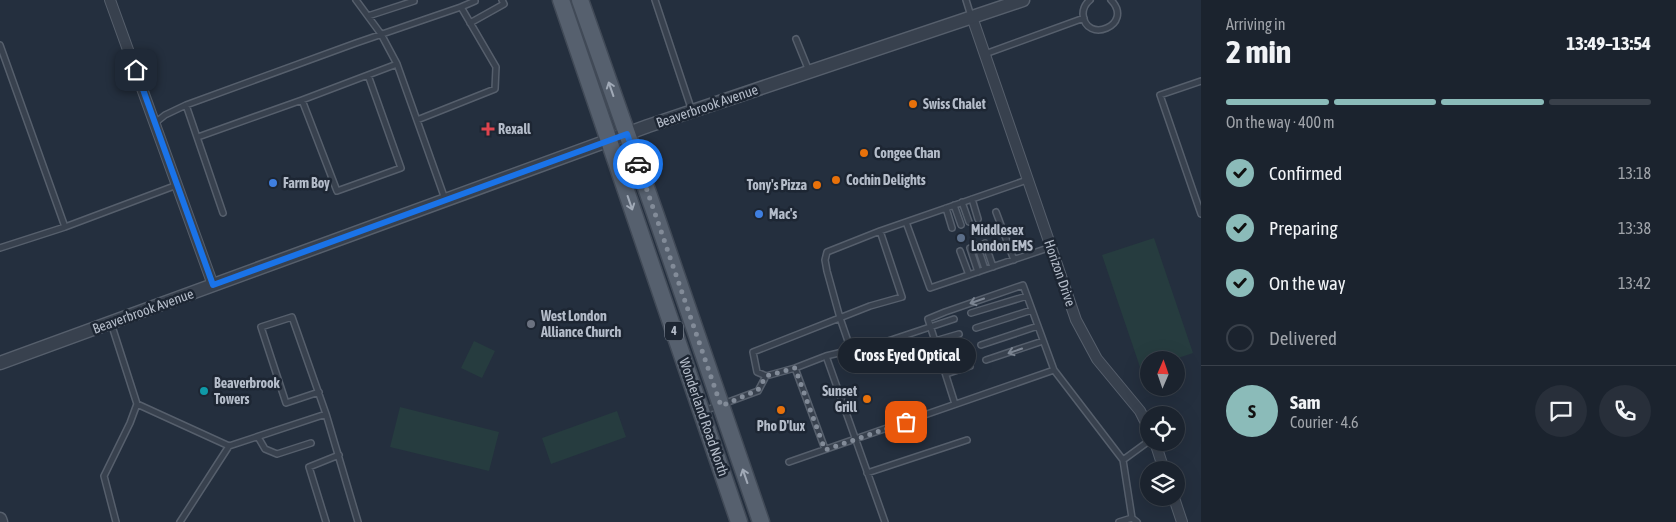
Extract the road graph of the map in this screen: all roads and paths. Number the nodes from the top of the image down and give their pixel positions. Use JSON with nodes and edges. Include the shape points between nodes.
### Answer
{"nodes":[{"id":1,"x":110,"y":0,"type":"edge"},
{"id":2,"x":356,"y":0,"type":"edge"},
{"id":3,"x":474,"y":0,"type":"edge"},
{"id":4,"x":502,"y":0,"type":"edge"},
{"id":5,"x":561,"y":0,"type":"edge"},
{"id":6,"x":580,"y":0,"type":"edge"},
{"id":7,"x":655,"y":0,"type":"edge"},
{"id":8,"x":966,"y":0,"type":"edge"},
{"id":9,"x":1023,"y":0,"type":"edge"},
{"id":10,"x":1090,"y":0,"type":"edge"},
{"id":11,"x":414,"y":1,"type":"edge"},
{"id":12,"x":1115,"y":1,"type":"edge"},
{"id":13,"x":461,"y":7,"type":"junction"},
{"id":14,"x":368,"y":16,"type":"junction"},
{"id":15,"x":972,"y":17,"type":"junction"},
{"id":16,"x":1084,"y":18,"type":"junction"},
{"id":17,"x":470,"y":23,"type":"junction"},
{"id":18,"x":382,"y":34,"type":"junction"},
{"id":19,"x":796,"y":38,"type":"dead end"},
{"id":20,"x":0,"y":45,"type":"edge"},
{"id":21,"x":984,"y":54,"type":"junction"},
{"id":22,"x":397,"y":64,"type":"junction"},
{"id":23,"x":810,"y":71,"type":"junction"},
{"id":24,"x":368,"y":75,"type":"junction"},
{"id":25,"x":1201,"y":81,"type":"edge"},
{"id":26,"x":302,"y":100,"type":"junction"},
{"id":27,"x":186,"y":104,"type":"junction"},
{"id":28,"x":692,"y":111,"type":"junction"},
{"id":29,"x":417,"y":120,"type":"junction"},
{"id":30,"x":155,"y":123,"type":"junction"},
{"id":31,"x":627,"y":134,"type":"junction"},
{"id":32,"x":198,"y":137,"type":"junction"},
{"id":33,"x":609,"y":140,"type":"junction"},
{"id":34,"x":1027,"y":180,"type":"junction"},
{"id":35,"x":177,"y":185,"type":"junction"},
{"id":36,"x":972,"y":199,"type":"junction"},
{"id":37,"x":445,"y":200,"type":"junction"},
{"id":38,"x":962,"y":202,"type":"junction"},
{"id":39,"x":954,"y":205,"type":"junction"},
{"id":40,"x":946,"y":208,"type":"junction"},
{"id":41,"x":223,"y":212,"type":"dead end"},
{"id":42,"x":996,"y":212,"type":"dead end"},
{"id":43,"x":1201,"y":214,"type":"edge"},
{"id":44,"x":978,"y":219,"type":"dead end"},
{"id":45,"x":906,"y":222,"type":"junction"},
{"id":46,"x":969,"y":222,"type":"dead end"},
{"id":47,"x":961,"y":225,"type":"dead end"},
{"id":48,"x":65,"y":227,"type":"junction"},
{"id":49,"x":952,"y":228,"type":"dead end"},
{"id":50,"x":880,"y":231,"type":"junction"},
{"id":51,"x":985,"y":243,"type":"dead end"},
{"id":52,"x":977,"y":246,"type":"dead end"},
{"id":53,"x":0,"y":248,"type":"edge"},
{"id":54,"x":970,"y":248,"type":"dead end"},
{"id":55,"x":1051,"y":248,"type":"junction"},
{"id":56,"x":960,"y":251,"type":"dead end"},
{"id":57,"x":1014,"y":260,"type":"junction"},
{"id":58,"x":994,"y":267,"type":"junction"},
{"id":59,"x":985,"y":270,"type":"junction"},
{"id":60,"x":978,"y":272,"type":"junction"},
{"id":61,"x":969,"y":275,"type":"junction"},
{"id":62,"x":213,"y":285,"type":"junction"},
{"id":63,"x":1027,"y":296,"type":"junction"},
{"id":64,"x":1032,"y":310,"type":"junction"},
{"id":65,"x":971,"y":313,"type":"dead end"},
{"id":66,"x":840,"y":318,"type":"junction"},
{"id":67,"x":954,"y":319,"type":"dead end"},
{"id":68,"x":111,"y":322,"type":"junction"},
{"id":69,"x":931,"y":326,"type":"junction"},
{"id":70,"x":1038,"y":326,"type":"junction"},
{"id":71,"x":976,"y":328,"type":"dead end"},
{"id":72,"x":959,"y":334,"type":"dead end"},
{"id":73,"x":935,"y":341,"type":"junction"},
{"id":74,"x":1043,"y":341,"type":"junction"},
{"id":75,"x":981,"y":345,"type":"dead end"},
{"id":76,"x":851,"y":350,"type":"junction"},
{"id":77,"x":965,"y":350,"type":"dead end"},
{"id":78,"x":826,"y":356,"type":"junction"},
{"id":79,"x":941,"y":358,"type":"junction"},
{"id":80,"x":986,"y":360,"type":"dead end"},
{"id":81,"x":0,"y":363,"type":"edge"},
{"id":82,"x":970,"y":366,"type":"dead end"},
{"id":83,"x":795,"y":368,"type":"junction"},
{"id":84,"x":1054,"y":370,"type":"junction"},
{"id":85,"x":946,"y":374,"type":"junction"},
{"id":86,"x":766,"y":376,"type":"junction"},
{"id":87,"x":319,"y":392,"type":"junction"},
{"id":88,"x":136,"y":404,"type":"junction"},
{"id":89,"x":955,"y":404,"type":"junction"},
{"id":90,"x":721,"y":406,"type":"junction"},
{"id":91,"x":1140,"y":411,"type":"edge"},
{"id":92,"x":702,"y":412,"type":"junction"},
{"id":93,"x":326,"y":414,"type":"junction"},
{"id":94,"x":258,"y":437,"type":"junction"},
{"id":95,"x":855,"y":439,"type":"junction"},
{"id":96,"x":967,"y":440,"type":"dead end"},
{"id":97,"x":311,"y":442,"type":"dead end"},
{"id":98,"x":229,"y":446,"type":"junction"},
{"id":99,"x":1140,"y":448,"type":"edge"},
{"id":100,"x":825,"y":450,"type":"junction"},
{"id":101,"x":338,"y":455,"type":"junction"},
{"id":102,"x":1123,"y":460,"type":"junction"},
{"id":103,"x":789,"y":462,"type":"dead end"},
{"id":104,"x":867,"y":473,"type":"junction"},
{"id":105,"x":1177,"y":506,"type":"edge"},
{"id":106,"x":1135,"y":520,"type":"edge"},
{"id":107,"x":116,"y":522,"type":"edge"},
{"id":108,"x":180,"y":522,"type":"edge"},
{"id":109,"x":326,"y":522,"type":"edge"},
{"id":110,"x":358,"y":522,"type":"edge"},
{"id":111,"x":740,"y":522,"type":"edge"},
{"id":112,"x":760,"y":522,"type":"edge"},
{"id":113,"x":885,"y":522,"type":"edge"},
{"id":114,"x":1119,"y":522,"type":"edge"},
{"id":115,"x":1182,"y":522,"type":"edge"}],
"edges":[{"from":1,"to":30,"type":"street"},
{"from":2,"to":14,"type":"lane"},
{"from":3,"to":13,"type":"lane"},
{"from":4,"to":17,"type":"lane","via":[[504,4]]},
{"from":5,"to":33,"type":"main road","name":"Wonderland Road North","number":"4"},
{"from":31,"to":6,"type":"main road","name":"Wonderland Road North","number":"4","one_way":true},
{"from":7,"to":28,"type":"lane"},
{"from":8,"to":15,"type":"lane"},
{"from":9,"to":15,"type":"street","name":"Beaverbrook Avenue"},
{"from":10,"to":16,"type":"lane","via":[[1083,10]]},
{"from":11,"to":14,"type":"lane"},
{"from":12,"to":16,"type":"lane","via":[[1118,12],[1111,27],[1095,30]]},
{"from":13,"to":17,"type":"lane"},
{"from":13,"to":18,"type":"lane"},
{"from":14,"to":18,"type":"lane"},
{"from":15,"to":21,"type":"street","name":"Horizon Drive"},
{"from":15,"to":23,"type":"street","name":"Beaverbrook Avenue"},
{"from":16,"to":21,"type":"lane"},
{"from":17,"to":29,"type":"lane","via":[[496,67],[495,89]]},
{"from":18,"to":22,"type":"lane"},
{"from":18,"to":27,"type":"lane"},
{"from":19,"to":23,"type":"lane"},
{"from":20,"to":48,"type":"lane"},
{"from":21,"to":34,"type":"street","name":"Horizon Drive"},
{"from":22,"to":24,"type":"lane"},
{"from":22,"to":29,"type":"lane"},
{"from":23,"to":28,"type":"street","name":"Beaverbrook Avenue"},
{"from":24,"to":26,"type":"lane"},
{"from":24,"to":26,"type":"lane","via":[[401,168],[337,191]]},
{"from":25,"to":43,"type":"lane","via":[[1160,94]]},
{"from":26,"to":32,"type":"lane"},
{"from":27,"to":30,"type":"lane"},
{"from":27,"to":32,"type":"lane"},
{"from":28,"to":31,"type":"street","name":"Beaverbrook Avenue"},
{"from":29,"to":37,"type":"lane"},
{"from":30,"to":35,"type":"street"},
{"from":31,"to":33,"type":"street","name":"Beaverbrook Avenue"},
{"from":31,"to":90,"type":"main road","name":"Wonderland Road North","number":"4"},
{"from":32,"to":41,"type":"lane"},
{"from":33,"to":37,"type":"street","name":"Beaverbrook Avenue"},
{"from":33,"to":92,"type":"main road","name":"Wonderland Road North","number":"4","one_way":true},
{"from":34,"to":36,"type":"lane"},
{"from":34,"to":55,"type":"street","name":"Horizon Drive"},
{"from":35,"to":48,"type":"lane"},
{"from":35,"to":62,"type":"street"},
{"from":36,"to":38,"type":"lane"},
{"from":36,"to":44,"type":"lane"},
{"from":37,"to":62,"type":"street","name":"Beaverbrook Avenue"},
{"from":38,"to":39,"type":"lane"},
{"from":38,"to":46,"type":"lane"},
{"from":39,"to":40,"type":"lane"},
{"from":39,"to":47,"type":"lane"},
{"from":40,"to":45,"type":"lane"},
{"from":40,"to":49,"type":"lane"},
{"from":42,"to":57,"type":"lane"},
{"from":45,"to":50,"type":"lane"},
{"from":45,"to":61,"type":"lane","via":[[930,288]]},
{"from":48,"to":53,"type":"lane"},
{"from":50,"to":66,"type":"lane","via":[[827,252],[825,260]]},
{"from":50,"to":66,"type":"lane","via":[[902,296]]},
{"from":51,"to":58,"type":"lane"},
{"from":52,"to":59,"type":"lane"},
{"from":54,"to":60,"type":"lane"},
{"from":55,"to":57,"type":"lane"},
{"from":55,"to":91,"type":"street","name":"Horizon Drive","via":[[1076,320],[1097,358]]},
{"from":56,"to":61,"type":"lane"},
{"from":57,"to":58,"type":"lane"},
{"from":58,"to":59,"type":"lane"},
{"from":59,"to":60,"type":"lane"},
{"from":60,"to":61,"type":"lane"},
{"from":62,"to":68,"type":"street","name":"Beaverbrook Avenue"},
{"from":63,"to":64,"type":"lane"},
{"from":63,"to":65,"type":"lane"},
{"from":63,"to":69,"type":"lane","one_way":true,"via":[[1024,286],[928,319]]},
{"from":64,"to":70,"type":"lane"},
{"from":64,"to":71,"type":"lane"},
{"from":66,"to":76,"type":"lane"},
{"from":66,"to":86,"type":"lane","via":[[753,352],[757,372]]},
{"from":67,"to":69,"type":"lane"},
{"from":68,"to":81,"type":"street","name":"Beaverbrook Avenue"},
{"from":68,"to":88,"type":"lane"},
{"from":69,"to":73,"type":"lane"},
{"from":69,"to":76,"type":"lane"},
{"from":70,"to":74,"type":"lane"},
{"from":70,"to":75,"type":"lane"},
{"from":72,"to":73,"type":"lane"},
{"from":73,"to":79,"type":"lane"},
{"from":74,"to":80,"type":"lane","one_way":true},
{"from":74,"to":84,"type":"lane"},
{"from":76,"to":78,"type":"lane"},
{"from":77,"to":79,"type":"lane"},
{"from":78,"to":83,"type":"lane"},
{"from":78,"to":95,"type":"lane"},
{"from":79,"to":85,"type":"lane"},
{"from":82,"to":85,"type":"lane"},
{"from":83,"to":86,"type":"lane"},
{"from":83,"to":100,"type":"lane"},
{"from":84,"to":89,"type":"lane"},
{"from":84,"to":102,"type":"lane"},
{"from":85,"to":89,"type":"lane"},
{"from":86,"to":90,"type":"lane","via":[[758,390]]},
{"from":87,"to":87,"type":"lane","via":[[292,317],[261,327],[286,403]]},
{"from":87,"to":93,"type":"lane"},
{"from":88,"to":98,"type":"lane"},
{"from":88,"to":107,"type":"lane","via":[[104,476]]},
{"from":89,"to":95,"type":"lane"},
{"from":90,"to":92,"type":"lane"},
{"from":112,"to":90,"type":"main road","name":"Wonderland Road North","number":"4","one_way":true},
{"from":92,"to":111,"type":"main road","name":"Wonderland Road North","number":"4"},
{"from":93,"to":94,"type":"lane"},
{"from":93,"to":101,"type":"lane"},
{"from":94,"to":97,"type":"lane","via":[[265,449],[277,454]]},
{"from":94,"to":98,"type":"lane"},
{"from":95,"to":100,"type":"lane"},
{"from":95,"to":104,"type":"lane"},
{"from":96,"to":104,"type":"lane"},
{"from":98,"to":108,"type":"lane"},
{"from":99,"to":102,"type":"lane"},
{"from":100,"to":103,"type":"lane"},
{"from":101,"to":109,"type":"lane","via":[[309,467]]},
{"from":101,"to":110,"type":"lane"},
{"from":102,"to":106,"type":"lane"},
{"from":104,"to":113,"type":"lane"},
{"from":105,"to":115,"type":"street"},
{"from":106,"to":114,"type":"lane"}]}
